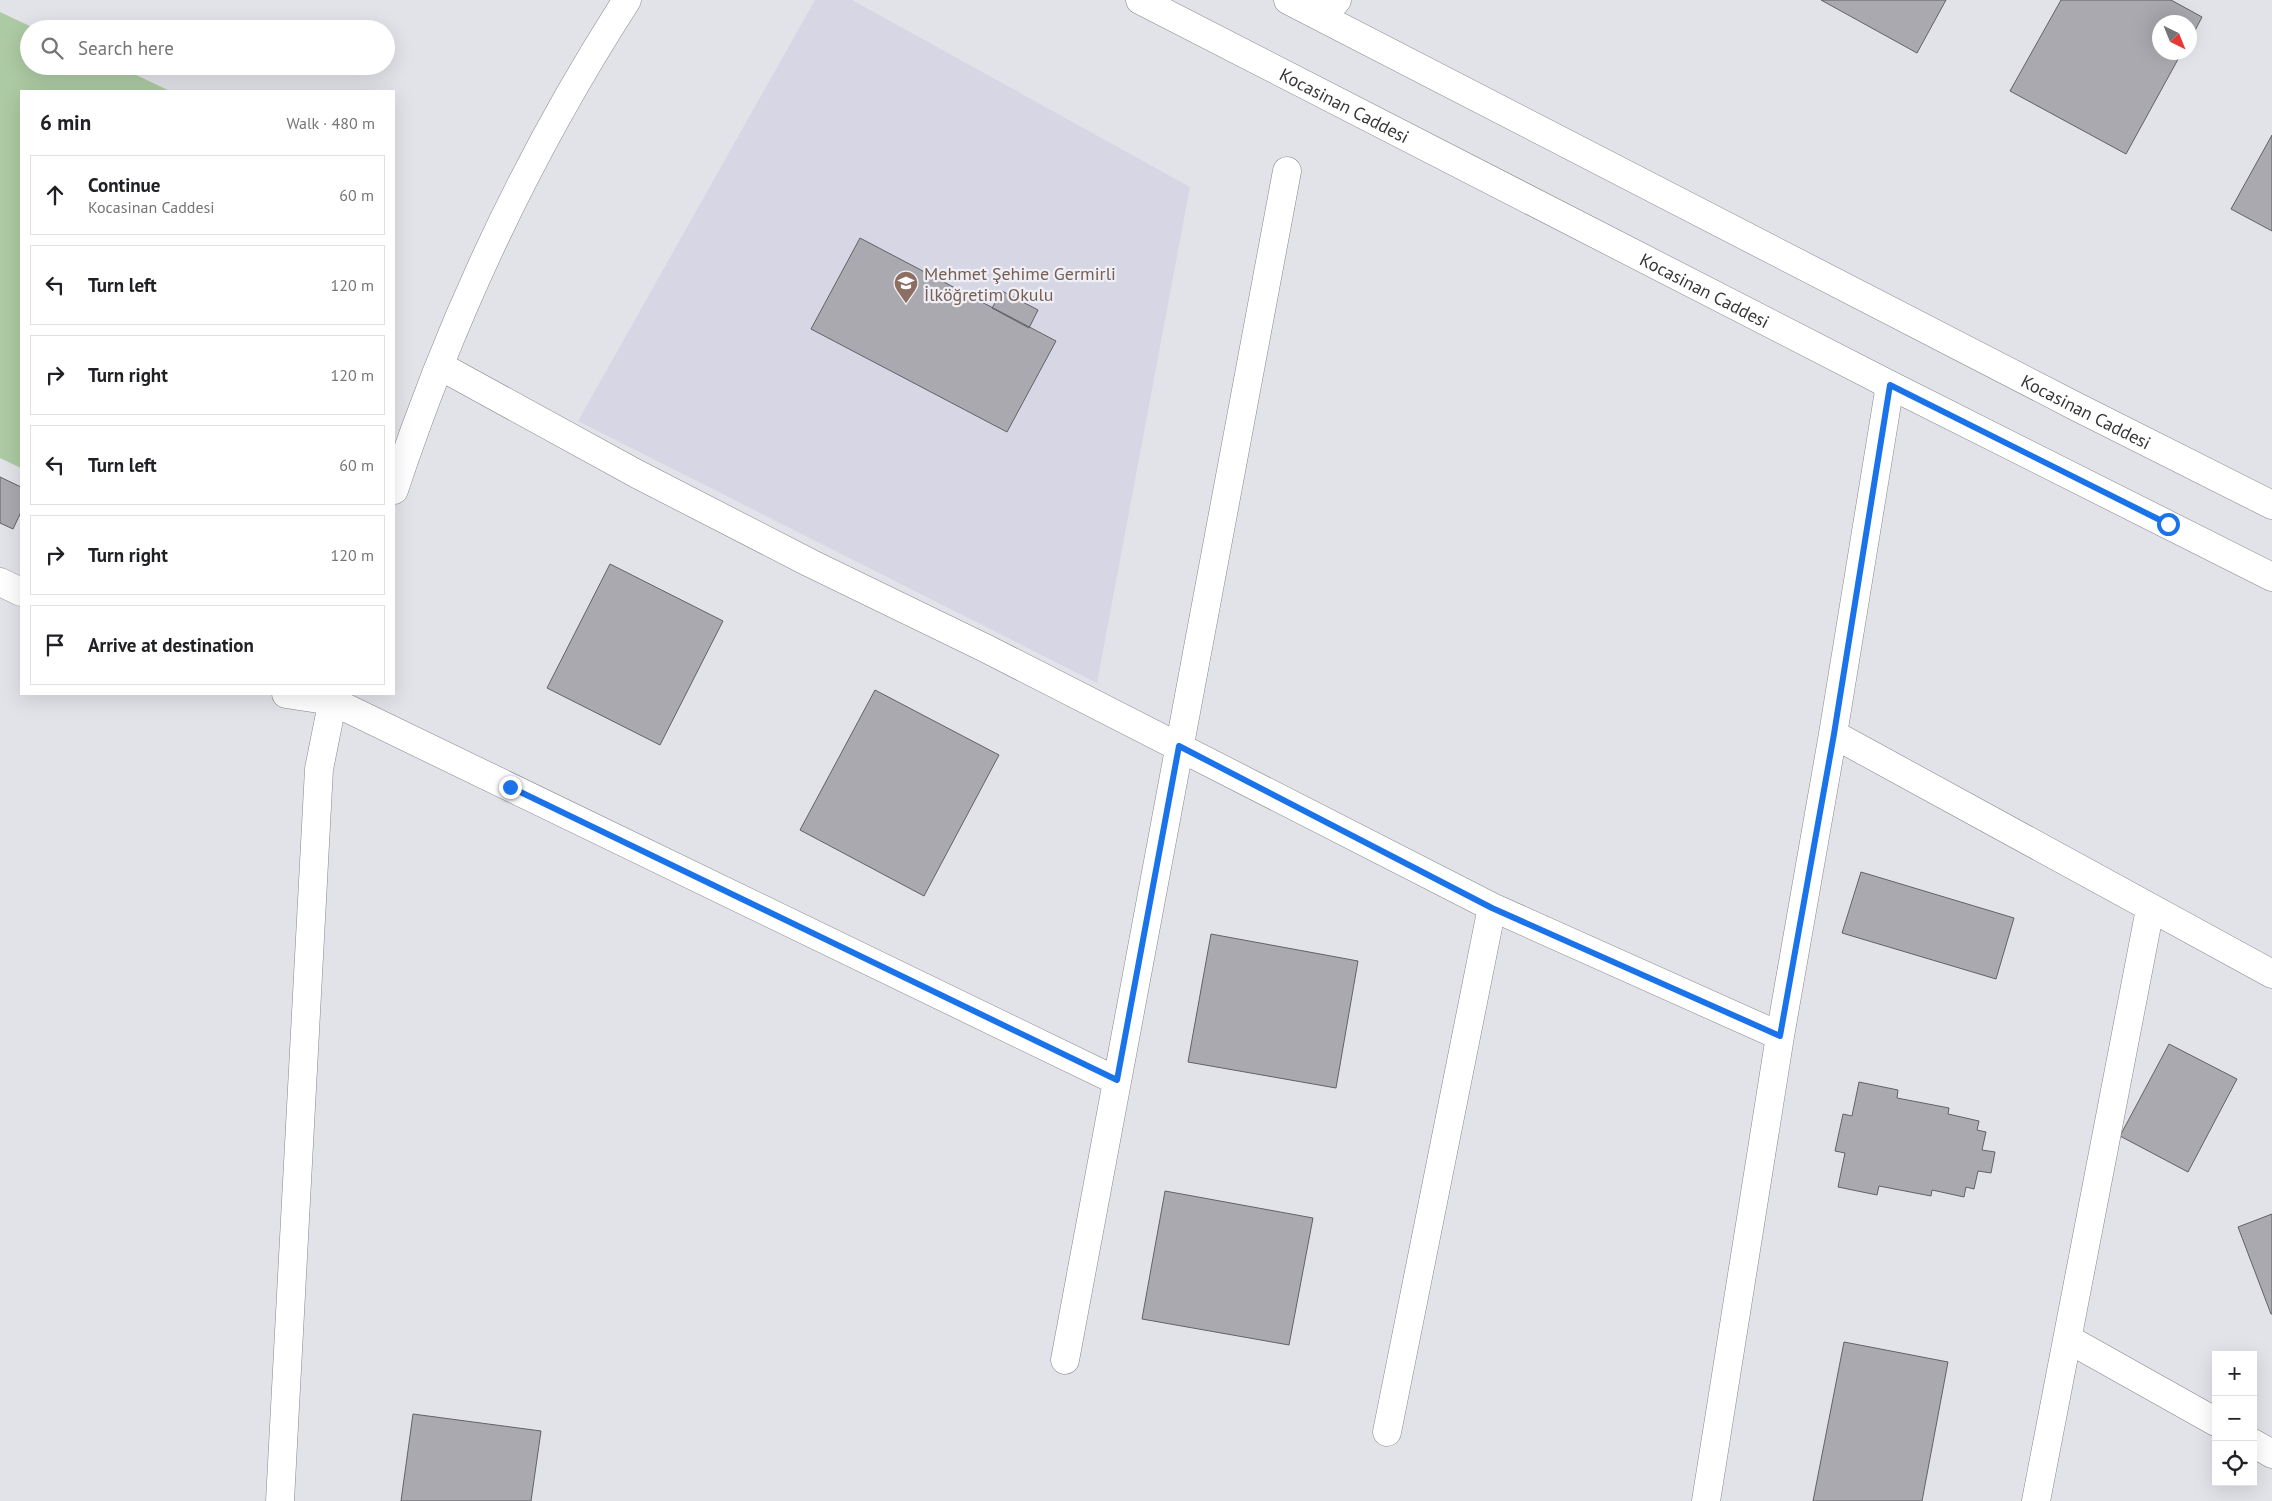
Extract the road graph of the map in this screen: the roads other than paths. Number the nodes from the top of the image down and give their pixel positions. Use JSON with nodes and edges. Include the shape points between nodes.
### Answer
{"nodes":[{"id":1,"x":627,"y":0,"type":"edge"},
{"id":2,"x":1140,"y":0,"type":"edge"},
{"id":3,"x":1288,"y":0,"type":"edge"},
{"id":4,"x":1330,"y":8,"type":"edge"},
{"id":5,"x":1287,"y":171,"type":"dead end"},
{"id":6,"x":440,"y":366,"type":"junction"},
{"id":7,"x":1890,"y":385,"type":"junction"},
{"id":8,"x":395,"y":487,"type":"edge"},
{"id":9,"x":2272,"y":505,"type":"edge"},
{"id":10,"x":2272,"y":577,"type":"edge"},
{"id":11,"x":0,"y":582,"type":"edge"},
{"id":12,"x":20,"y":592,"type":"edge"},
{"id":13,"x":302,"y":695,"type":"edge"},
{"id":14,"x":333,"y":697,"type":"edge"},
{"id":15,"x":1834,"y":734,"type":"junction"},
{"id":16,"x":1179,"y":746,"type":"junction"},
{"id":17,"x":1492,"y":908,"type":"junction"},
{"id":18,"x":2150,"y":909,"type":"junction"},
{"id":19,"x":2272,"y":974,"type":"edge"},
{"id":20,"x":1780,"y":1036,"type":"junction"},
{"id":21,"x":1117,"y":1080,"type":"junction"},
{"id":22,"x":2068,"y":1340,"type":"junction"},
{"id":23,"x":1065,"y":1360,"type":"dead end"},
{"id":24,"x":2212,"y":1420,"type":"edge"},
{"id":25,"x":1386,"y":1432,"type":"dead end"},
{"id":26,"x":2257,"y":1446,"type":"edge"},
{"id":27,"x":2272,"y":1454,"type":"edge"},
{"id":28,"x":280,"y":1501,"type":"edge"},
{"id":29,"x":1706,"y":1501,"type":"edge"},
{"id":30,"x":2036,"y":1501,"type":"edge"}],
"edges":[{"from":1,"to":6,"type":"street","via":[[550,130],[503,221]]},
{"from":2,"to":7,"type":"street","name":"Kocasinan Caddesi"},
{"from":3,"to":4,"type":"street","name":"Kocasinan Caddesi"},
{"from":4,"to":9,"type":"street","name":"Kocasinan Caddesi","via":[[2077,408]]},
{"from":5,"to":16,"type":"street"},
{"from":6,"to":8,"type":"street"},
{"from":6,"to":16,"type":"street","via":[[637,474],[810,563]]},
{"from":7,"to":10,"type":"street","name":"Kocasinan Caddesi"},
{"from":7,"to":15,"type":"street"},
{"from":11,"to":12,"type":"street"},
{"from":13,"to":14,"type":"street"},
{"from":14,"to":21,"type":"street"},
{"from":14,"to":28,"type":"street","via":[[319,769]]},
{"from":15,"to":18,"type":"street"},
{"from":15,"to":20,"type":"street"},
{"from":16,"to":17,"type":"street"},
{"from":16,"to":21,"type":"street"},
{"from":17,"to":20,"type":"street"},
{"from":17,"to":25,"type":"street"},
{"from":18,"to":19,"type":"street"},
{"from":18,"to":22,"type":"street"},
{"from":20,"to":29,"type":"street"},
{"from":21,"to":23,"type":"street"},
{"from":22,"to":24,"type":"street"},
{"from":22,"to":30,"type":"street"},
{"from":26,"to":27,"type":"street"}]}
